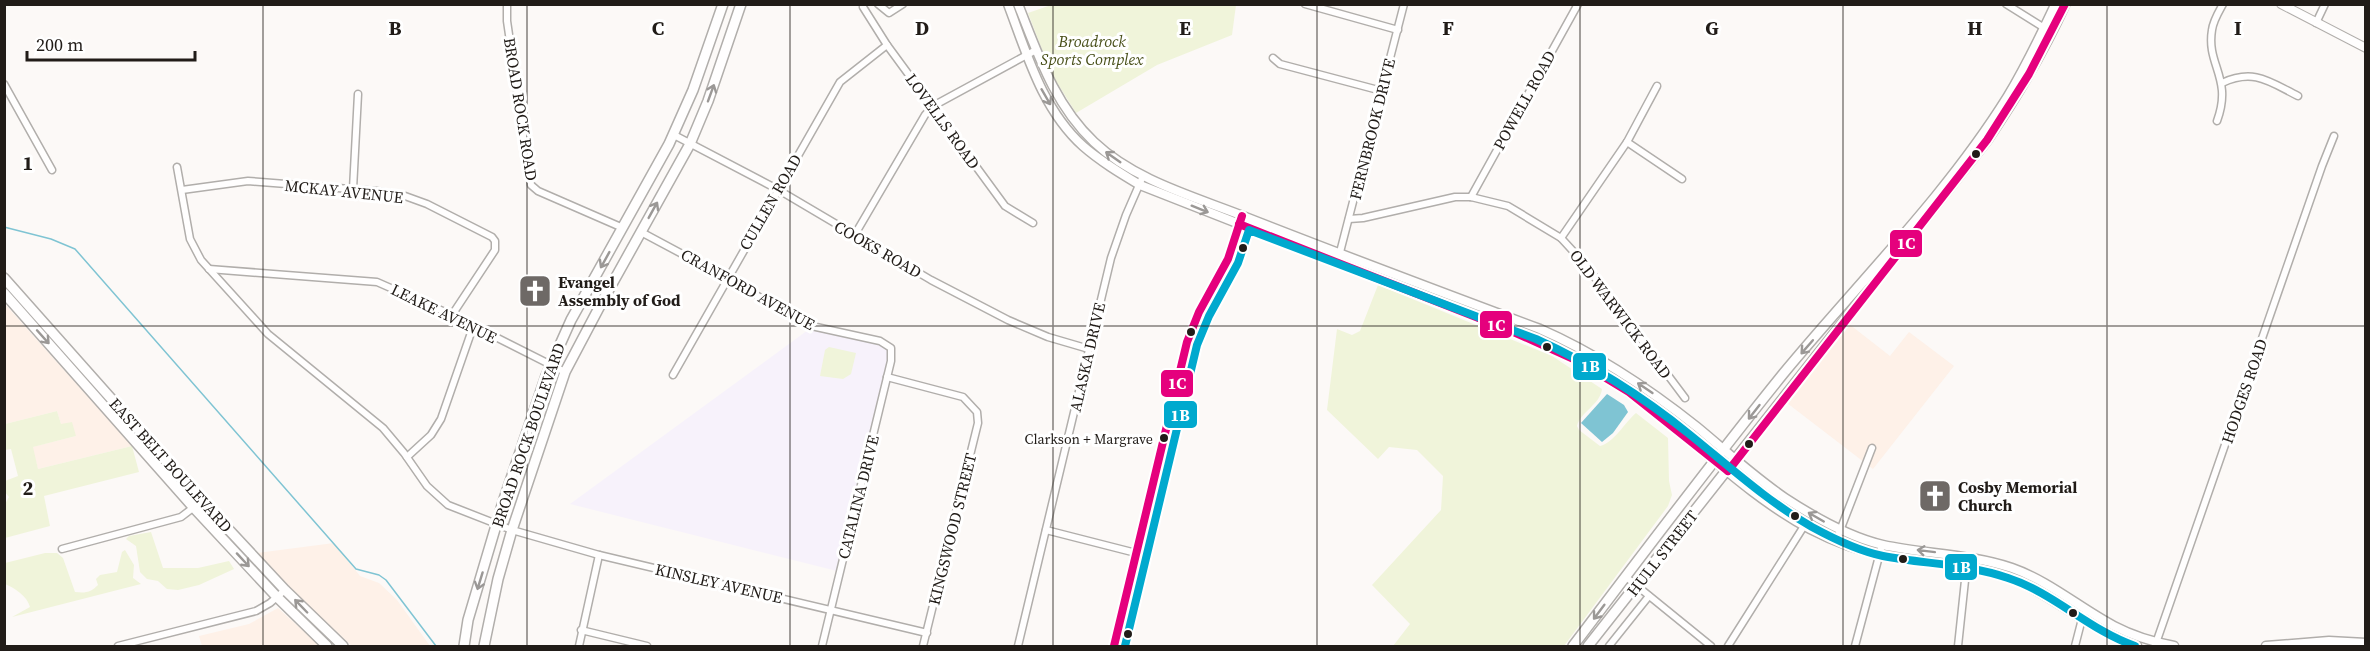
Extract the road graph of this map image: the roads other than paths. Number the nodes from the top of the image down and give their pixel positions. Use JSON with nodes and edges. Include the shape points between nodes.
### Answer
{"nodes":[{"id":1,"x":507,"y":4,"type":"edge"},
{"id":2,"x":723,"y":4,"type":"edge"},
{"id":3,"x":871,"y":4,"type":"edge"},
{"id":4,"x":878,"y":4,"type":"edge"},
{"id":5,"x":903,"y":4,"type":"edge"},
{"id":6,"x":1008,"y":4,"type":"edge"},
{"id":7,"x":1018,"y":4,"type":"edge"},
{"id":8,"x":1305,"y":4,"type":"edge"},
{"id":9,"x":1404,"y":4,"type":"edge"},
{"id":10,"x":1578,"y":4,"type":"edge"},
{"id":11,"x":2006,"y":4,"type":"edge"},
{"id":12,"x":2056,"y":4,"type":"edge"},
{"id":13,"x":2065,"y":4,"type":"edge"},
{"id":14,"x":2223,"y":4,"type":"edge"},
{"id":15,"x":2281,"y":4,"type":"edge"},
{"id":16,"x":2325,"y":4,"type":"edge"},
{"id":17,"x":739,"y":5,"type":"edge"},
{"id":18,"x":2316,"y":23,"type":"junction"},
{"id":19,"x":1398,"y":30,"type":"junction"},
{"id":20,"x":2048,"y":30,"type":"junction"},
{"id":21,"x":887,"y":45,"type":"junction"},
{"id":22,"x":2366,"y":48,"type":"edge"},
{"id":23,"x":1036,"y":50,"type":"junction"},
{"id":24,"x":1027,"y":54,"type":"junction"},
{"id":25,"x":1273,"y":58,"type":"dead end"},
{"id":26,"x":2222,"y":83,"type":"junction"},
{"id":27,"x":4,"y":84,"type":"edge"},
{"id":28,"x":1657,"y":86,"type":"dead end"},
{"id":29,"x":1382,"y":91,"type":"junction"},
{"id":30,"x":358,"y":94,"type":"dead end"},
{"id":31,"x":2298,"y":96,"type":"dead end"},
{"id":32,"x":933,"y":106,"type":"junction"},
{"id":33,"x":2217,"y":121,"type":"dead end"},
{"id":34,"x":674,"y":135,"type":"junction"},
{"id":35,"x":2334,"y":136,"type":"dead end"},
{"id":36,"x":1627,"y":142,"type":"junction"},
{"id":37,"x":690,"y":144,"type":"junction"},
{"id":38,"x":177,"y":167,"type":"dead end"},
{"id":39,"x":52,"y":170,"type":"dead end"},
{"id":40,"x":1682,"y":179,"type":"dead end"},
{"id":41,"x":1141,"y":180,"type":"junction"},
{"id":42,"x":353,"y":189,"type":"junction"},
{"id":43,"x":777,"y":189,"type":"junction"},
{"id":44,"x":182,"y":190,"type":"junction"},
{"id":45,"x":1471,"y":196,"type":"junction"},
{"id":46,"x":1349,"y":219,"type":"junction"},
{"id":47,"x":1240,"y":220,"type":"junction"},
{"id":48,"x":1033,"y":223,"type":"dead end"},
{"id":49,"x":623,"y":228,"type":"junction"},
{"id":50,"x":641,"y":232,"type":"junction"},
{"id":51,"x":854,"y":236,"type":"junction"},
{"id":52,"x":1561,"y":238,"type":"junction"},
{"id":53,"x":1338,"y":258,"type":"junction"},
{"id":54,"x":209,"y":269,"type":"junction"},
{"id":55,"x":4,"y":278,"type":"edge"},
{"id":56,"x":727,"y":278,"type":"junction"},
{"id":57,"x":4,"y":292,"type":"edge"},
{"id":58,"x":452,"y":315,"type":"junction"},
{"id":59,"x":473,"y":327,"type":"junction"},
{"id":60,"x":891,"y":348,"type":"joint"},
{"id":61,"x":1089,"y":349,"type":"junction"},
{"id":62,"x":550,"y":364,"type":"junction"},
{"id":63,"x":565,"y":372,"type":"junction"},
{"id":64,"x":673,"y":375,"type":"dead end"},
{"id":65,"x":887,"y":377,"type":"junction"},
{"id":66,"x":1685,"y":398,"type":"dead end"},
{"id":67,"x":1872,"y":448,"type":"dead end"},
{"id":68,"x":1725,"y":450,"type":"junction"},
{"id":69,"x":406,"y":457,"type":"junction"},
{"id":70,"x":1736,"y":460,"type":"junction"},
{"id":71,"x":1716,"y":461,"type":"junction"},
{"id":72,"x":1728,"y":471,"type":"junction"},
{"id":73,"x":198,"y":504,"type":"junction"},
{"id":74,"x":497,"y":525,"type":"junction"},
{"id":75,"x":1804,"y":526,"type":"junction"},
{"id":76,"x":1841,"y":529,"type":"junction"},
{"id":77,"x":512,"y":530,"type":"junction"},
{"id":78,"x":1046,"y":530,"type":"junction"},
{"id":79,"x":1836,"y":541,"type":"junction"},
{"id":80,"x":1881,"y":545,"type":"junction"},
{"id":81,"x":62,"y":549,"type":"dead end"},
{"id":82,"x":1136,"y":553,"type":"junction"},
{"id":83,"x":1879,"y":554,"type":"junction"},
{"id":84,"x":599,"y":555,"type":"junction"},
{"id":85,"x":1970,"y":567,"type":"junction"},
{"id":86,"x":1626,"y":577,"type":"junction"},
{"id":87,"x":1637,"y":585,"type":"junction"},
{"id":88,"x":285,"y":590,"type":"junction"},
{"id":89,"x":1649,"y":596,"type":"junction"},
{"id":90,"x":277,"y":597,"type":"junction"},
{"id":91,"x":2085,"y":608,"type":"junction"},
{"id":92,"x":830,"y":610,"type":"junction"},
{"id":93,"x":2082,"y":618,"type":"junction"},
{"id":94,"x":581,"y":630,"type":"junction"},
{"id":95,"x":927,"y":633,"type":"junction"},
{"id":96,"x":2366,"y":643,"type":"edge"},
{"id":97,"x":2156,"y":644,"type":"edge"},
{"id":98,"x":118,"y":646,"type":"edge"},
{"id":99,"x":327,"y":646,"type":"edge"},
{"id":100,"x":344,"y":646,"type":"edge"},
{"id":101,"x":464,"y":646,"type":"edge"},
{"id":102,"x":484,"y":646,"type":"edge"},
{"id":103,"x":579,"y":646,"type":"edge"},
{"id":104,"x":646,"y":646,"type":"edge"},
{"id":105,"x":822,"y":646,"type":"edge"},
{"id":106,"x":923,"y":646,"type":"edge"},
{"id":107,"x":1018,"y":646,"type":"edge"},
{"id":108,"x":1114,"y":646,"type":"edge"},
{"id":109,"x":1573,"y":646,"type":"edge"},
{"id":110,"x":1588,"y":646,"type":"edge"},
{"id":111,"x":1609,"y":646,"type":"edge"},
{"id":112,"x":1711,"y":646,"type":"edge"},
{"id":113,"x":1728,"y":646,"type":"edge"},
{"id":114,"x":1855,"y":646,"type":"edge"},
{"id":115,"x":1958,"y":646,"type":"edge"},
{"id":116,"x":2075,"y":646,"type":"edge"},
{"id":117,"x":2137,"y":646,"type":"edge"},
{"id":118,"x":2174,"y":646,"type":"edge"},
{"id":119,"x":2266,"y":646,"type":"edge"}],
"edges":[{"from":1,"to":49,"type":"street","name":"BROAD ROCK ROAD","via":[[531,185],[545,195]]},
{"from":2,"to":34,"type":"main road","name":"BROAD ROCK BOULEVARD"},
{"from":3,"to":21,"type":"street","name":"LOVELLS ROAD","via":[[864,9]]},
{"from":4,"to":5,"type":"street","via":[[889,13]]},
{"from":6,"to":24,"type":"main road"},
{"from":7,"to":23,"type":"main road"},
{"from":8,"to":19,"type":"street"},
{"from":9,"to":19,"type":"street","name":"FERNBROOK DRIVE"},
{"from":10,"to":45,"type":"street","name":"POWELL ROAD"},
{"from":11,"to":20,"type":"street"},
{"from":12,"to":20,"type":"main road"},
{"from":13,"to":20,"type":"main road"},
{"from":14,"to":26,"type":"street","via":[[2211,39]]},
{"from":15,"to":18,"type":"street"},
{"from":16,"to":18,"type":"street"},
{"from":37,"to":17,"type":"main road","name":"BROAD ROCK BOULEVARD","one_way":true},
{"from":18,"to":22,"type":"street"},
{"from":19,"to":29,"type":"street","name":"FERNBROOK DRIVE"},
{"from":20,"to":68,"type":"main road","name":"HULL STREET","one_way":true,"via":[[1961,163]]},
{"from":20,"to":70,"type":"main road","name":"HULL STREET","via":[[2021,89],[1987,140]]},
{"from":21,"to":32,"type":"street","name":"LOVELLS ROAD"},
{"from":21,"to":43,"type":"street","name":"CULLEN ROAD","via":[[840,82]]},
{"from":23,"to":24,"type":"street"},
{"from":41,"to":23,"type":"main road","one_way":true,"via":[[1081,129],[1054,91]]},
{"from":24,"to":32,"type":"street"},
{"from":24,"to":41,"type":"main road","one_way":true,"via":[[1053,110],[1081,144],[1101,161]]},
{"from":25,"to":29,"type":"street","via":[[1280,64]]},
{"from":26,"to":31,"type":"street","via":[[2254,76]]},
{"from":26,"to":33,"type":"street","via":[[2223,100]]},
{"from":27,"to":39,"type":"street"},
{"from":28,"to":36,"type":"street"},
{"from":29,"to":46,"type":"street","name":"FERNBROOK DRIVE"},
{"from":30,"to":42,"type":"street"},
{"from":32,"to":48,"type":"street","name":"LOVELLS ROAD","via":[[1005,207]]},
{"from":32,"to":51,"type":"street"},
{"from":34,"to":37,"type":"street","name":"COOKS ROAD"},
{"from":34,"to":49,"type":"main road","name":"BROAD ROCK BOULEVARD"},
{"from":35,"to":97,"type":"street","name":"HODGES ROAD"},
{"from":36,"to":40,"type":"street"},
{"from":36,"to":52,"type":"street"},
{"from":37,"to":43,"type":"street","name":"COOKS ROAD"},
{"from":50,"to":37,"type":"main road","name":"BROAD ROCK BOULEVARD","one_way":true},
{"from":38,"to":44,"type":"street","name":"KINSLEY AVENUE"},
{"from":41,"to":47,"type":"main road"},
{"from":41,"to":61,"type":"street","name":"ALASKA DRIVE","via":[[1111,258]]},
{"from":42,"to":44,"type":"street","name":"MCKAY AVENUE","via":[[248,181]]},
{"from":42,"to":58,"type":"street","name":"MCKAY AVENUE","via":[[416,199],[492,237],[495,250]]},
{"from":43,"to":51,"type":"street","name":"COOKS ROAD"},
{"from":43,"to":56,"type":"street","name":"CULLEN ROAD"},
{"from":44,"to":54,"type":"street","name":"KINSLEY AVENUE","via":[[193,246]]},
{"from":45,"to":46,"type":"street","name":"OLD WARWICK ROAD"},
{"from":45,"to":52,"type":"street","name":"OLD WARWICK ROAD","via":[[1508,206]]},
{"from":46,"to":53,"type":"street","name":"FERNBROOK DRIVE"},
{"from":47,"to":53,"type":"main road"},
{"from":47,"to":82,"type":"street","via":[[1228,259],[1187,342]]},
{"from":49,"to":62,"type":"main road","name":"BROAD ROCK BOULEVARD","one_way":true},
{"from":50,"to":56,"type":"street","name":"CRANFORD AVENUE"},
{"from":50,"to":63,"type":"main road","name":"BROAD ROCK BOULEVARD"},
{"from":51,"to":61,"type":"street","name":"COOKS ROAD","via":[[1008,320]]},
{"from":52,"to":66,"type":"street","name":"OLD WARWICK ROAD"},
{"from":68,"to":53,"type":"main road","one_way":true,"via":[[1654,394],[1572,343],[1540,328]]},
{"from":53,"to":71,"type":"main road","via":[[1578,361],[1629,392]]},
{"from":54,"to":58,"type":"street","name":"LEAKE AVENUE","via":[[377,282]]},
{"from":54,"to":69,"type":"street","name":"KINSLEY AVENUE","via":[[268,334],[371,417]]},
{"from":55,"to":73,"type":"main road","name":"EAST BELT BOULEVARD"},
{"from":56,"to":60,"type":"street","name":"CRANFORD AVENUE","via":[[810,326],[880,341]]},
{"from":56,"to":64,"type":"street","name":"CULLEN ROAD"},
{"from":57,"to":73,"type":"main road","name":"EAST BELT BOULEVARD","one_way":true},
{"from":58,"to":59,"type":"street","name":"LEAKE AVENUE"},
{"from":59,"to":62,"type":"street","name":"LEAKE AVENUE"},
{"from":59,"to":69,"type":"street","via":[[441,419],[431,435]]},
{"from":60,"to":65,"type":"street","name":"CATALINA DRIVE"},
{"from":61,"to":78,"type":"street","name":"ALASKA DRIVE"},
{"from":62,"to":63,"type":"street","name":"LEAKE AVENUE"},
{"from":62,"to":74,"type":"main road","name":"BROAD ROCK BOULEVARD"},
{"from":63,"to":77,"type":"main road","name":"BROAD ROCK BOULEVARD"},
{"from":65,"to":92,"type":"street","name":"CATALINA DRIVE"},
{"from":65,"to":95,"type":"street","name":"KINGSWOOD STREET","via":[[963,397],[977,412],[978,423]]},
{"from":67,"to":76,"type":"street"},
{"from":68,"to":70,"type":"main road"},
{"from":68,"to":71,"type":"main road","name":"HULL STREET"},
{"from":69,"to":74,"type":"street","name":"KINSLEY AVENUE","via":[[427,486],[448,505]]},
{"from":70,"to":72,"type":"main road","name":"HULL STREET"},
{"from":76,"to":70,"type":"main road","one_way":true,"via":[[1786,498]]},
{"from":71,"to":72,"type":"main road"},
{"from":71,"to":86,"type":"main road","name":"HULL STREET"},
{"from":72,"to":75,"type":"main road"},
{"from":72,"to":87,"type":"main road","name":"HULL STREET"},
{"from":73,"to":81,"type":"street","via":[[181,517]]},
{"from":73,"to":88,"type":"main road","name":"EAST BELT BOULEVARD"},
{"from":73,"to":90,"type":"main road","name":"EAST BELT BOULEVARD","one_way":true},
{"from":74,"to":77,"type":"street","name":"KINSLEY AVENUE"},
{"from":74,"to":101,"type":"main road","name":"BROAD ROCK BOULEVARD","one_way":true},
{"from":75,"to":79,"type":"main road"},
{"from":75,"to":113,"type":"street"},
{"from":76,"to":79,"type":"street"},
{"from":76,"to":80,"type":"main road"},
{"from":77,"to":84,"type":"street","name":"KINSLEY AVENUE"},
{"from":77,"to":102,"type":"main road","name":"BROAD ROCK BOULEVARD"},
{"from":78,"to":82,"type":"street"},
{"from":78,"to":107,"type":"street","name":"ALASKA DRIVE"},
{"from":79,"to":83,"type":"main road"},
{"from":80,"to":83,"type":"street"},
{"from":91,"to":80,"type":"main road","one_way":true,"via":[[2034,577],[2006,566]]},
{"from":82,"to":108,"type":"street"},
{"from":83,"to":85,"type":"main road"},
{"from":83,"to":114,"type":"street"},
{"from":84,"to":92,"type":"street","name":"KINSLEY AVENUE"},
{"from":84,"to":94,"type":"street"},
{"from":85,"to":93,"type":"main road","via":[[2022,583]]},
{"from":85,"to":115,"type":"street","via":[[1966,572]]},
{"from":86,"to":87,"type":"street"},
{"from":86,"to":109,"type":"main road","name":"HULL STREET","one_way":true},
{"from":87,"to":89,"type":"street"},
{"from":87,"to":110,"type":"main road","name":"HULL STREET"},
{"from":88,"to":90,"type":"street"},
{"from":100,"to":88,"type":"main road","name":"EAST BELT BOULEVARD","one_way":true},
{"from":89,"to":111,"type":"street"},
{"from":89,"to":112,"type":"street"},
{"from":90,"to":98,"type":"street","via":[[256,611]]},
{"from":90,"to":99,"type":"main road","name":"EAST BELT BOULEVARD"},
{"from":91,"to":93,"type":"street"},
{"from":91,"to":97,"type":"main road","via":[[2121,630]]},
{"from":92,"to":95,"type":"street","name":"KINSLEY AVENUE"},
{"from":92,"to":105,"type":"street","name":"CATALINA DRIVE"},
{"from":93,"to":116,"type":"street"},
{"from":93,"to":117,"type":"main road"},
{"from":94,"to":103,"type":"street"},
{"from":94,"to":104,"type":"street"},
{"from":95,"to":106,"type":"street","name":"KINGSWOOD STREET"},
{"from":96,"to":119,"type":"main road","via":[[2328,641]]},
{"from":97,"to":118,"type":"main road"}]}
